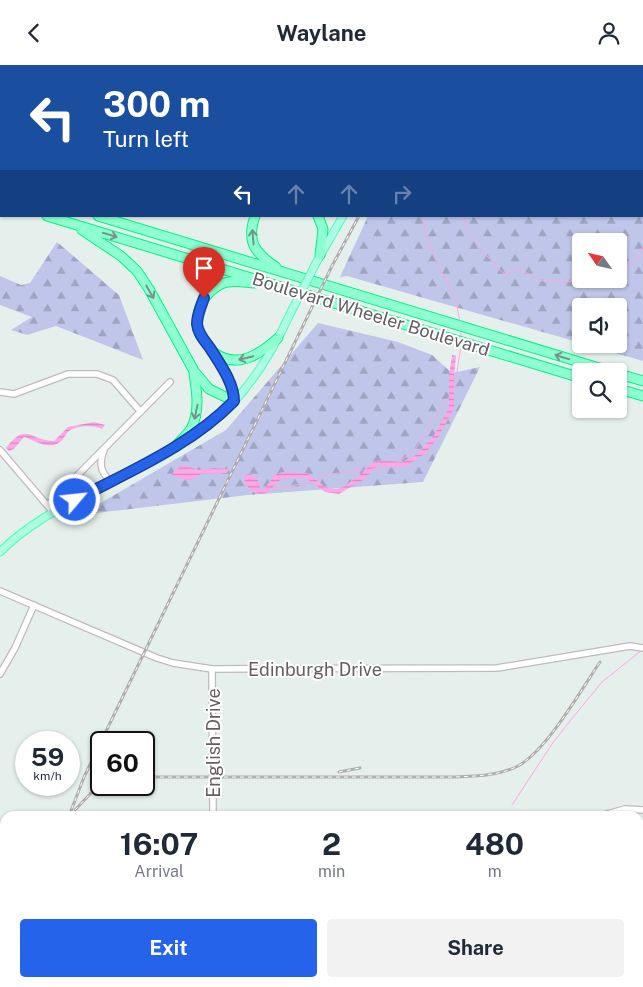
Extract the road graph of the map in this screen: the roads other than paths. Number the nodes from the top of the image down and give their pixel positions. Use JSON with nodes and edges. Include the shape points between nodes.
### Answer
{"nodes":[{"id":1,"x":45,"y":217,"type":"edge"},
{"id":2,"x":50,"y":217,"type":"edge"},
{"id":3,"x":101,"y":217,"type":"edge"},
{"id":4,"x":255,"y":217,"type":"edge"},
{"id":5,"x":318,"y":217,"type":"edge"},
{"id":6,"x":341,"y":217,"type":"edge"},
{"id":7,"x":318,"y":259,"type":"junction"},
{"id":8,"x":289,"y":275,"type":"junction"},
{"id":9,"x":272,"y":285,"type":"junction"},
{"id":10,"x":278,"y":339,"type":"junction"},
{"id":11,"x":211,"y":350,"type":"junction"},
{"id":12,"x":583,"y":363,"type":"edge"},
{"id":13,"x":194,"y":371,"type":"junction"},
{"id":14,"x":572,"y":375,"type":"edge"},
{"id":15,"x":627,"y":376,"type":"edge"},
{"id":16,"x":643,"y":381,"type":"edge"},
{"id":17,"x":170,"y":382,"type":"dead end"},
{"id":18,"x":0,"y":391,"type":"edge"},
{"id":19,"x":627,"y":391,"type":"edge"},
{"id":20,"x":643,"y":396,"type":"edge"},
{"id":21,"x":234,"y":401,"type":"junction"},
{"id":22,"x":140,"y":411,"type":"junction"},
{"id":23,"x":105,"y":446,"type":"junction"},
{"id":24,"x":175,"y":447,"type":"junction"},
{"id":25,"x":0,"y":450,"type":"edge"},
{"id":26,"x":110,"y":481,"type":"junction"},
{"id":27,"x":48,"y":505,"type":"junction"},
{"id":28,"x":53,"y":512,"type":"junction"},
{"id":29,"x":0,"y":552,"type":"edge"},
{"id":30,"x":0,"y":591,"type":"edge"},
{"id":31,"x":34,"y":605,"type":"junction"},
{"id":32,"x":643,"y":648,"type":"edge"},
{"id":33,"x":212,"y":669,"type":"junction"},
{"id":34,"x":0,"y":674,"type":"edge"},
{"id":35,"x":643,"y":810,"type":"edge"},
{"id":36,"x":213,"y":811,"type":"edge"},
{"id":37,"x":618,"y":811,"type":"edge"}],
"edges":[{"from":1,"to":13,"type":"highway","one_way":true,"via":[[83,230],[122,256],[137,271]]},
{"from":2,"to":9,"type":"highway","name":"Boulevard Wheeler Boulevard","one_way":true},
{"from":3,"to":8,"type":"highway","name":"Boulevard Wheeler Boulevard"},
{"from":8,"to":4,"type":"highway","one_way":true,"via":[[255,250],[252,239]]},
{"from":5,"to":7,"type":"highway","via":[[323,229]]},
{"from":6,"to":7,"type":"main road"},
{"from":7,"to":10,"type":"main road","bridge":true},
{"from":12,"to":8,"type":"highway","name":"Boulevard Wheeler Boulevard","one_way":true},
{"from":9,"to":11,"type":"highway","via":[[234,281],[217,285],[204,298],[198,331]]},
{"from":9,"to":14,"type":"highway","name":"Boulevard Wheeler Boulevard"},
{"from":10,"to":11,"type":"highway","one_way":true,"via":[[249,358],[222,358]]},
{"from":10,"to":21,"type":"main road"},
{"from":11,"to":21,"type":"highway","via":[[234,392]]},
{"from":13,"to":21,"type":"highway","via":[[210,389]]},
{"from":13,"to":24,"type":"highway","one_way":true,"via":[[198,401],[195,417],[191,429]]},
{"from":15,"to":16,"type":"highway"},
{"from":17,"to":22,"type":"street"},
{"from":18,"to":22,"type":"street","via":[[14,394],[68,374],[97,373],[113,380]]},
{"from":19,"to":20,"type":"highway"},
{"from":21,"to":24,"type":"main road","via":[[215,420]]},
{"from":22,"to":23,"type":"street"},
{"from":23,"to":26,"type":"street","via":[[100,466]]},
{"from":23,"to":27,"type":"street"},
{"from":24,"to":26,"type":"main road"},
{"from":25,"to":27,"type":"street"},
{"from":26,"to":28,"type":"main road"},
{"from":27,"to":28,"type":"street"},
{"from":28,"to":29,"type":"main road"},
{"from":30,"to":31,"type":"street","name":"Edinburgh Drive"},
{"from":31,"to":33,"type":"street","name":"Edinburgh Drive","via":[[164,661]]},
{"from":31,"to":34,"type":"street","via":[[16,648]]},
{"from":32,"to":33,"type":"street","name":"Edinburgh Drive","via":[[630,646],[497,668]]},
{"from":33,"to":36,"type":"street","name":"English Drive"},
{"from":35,"to":37,"type":"street"}]}
